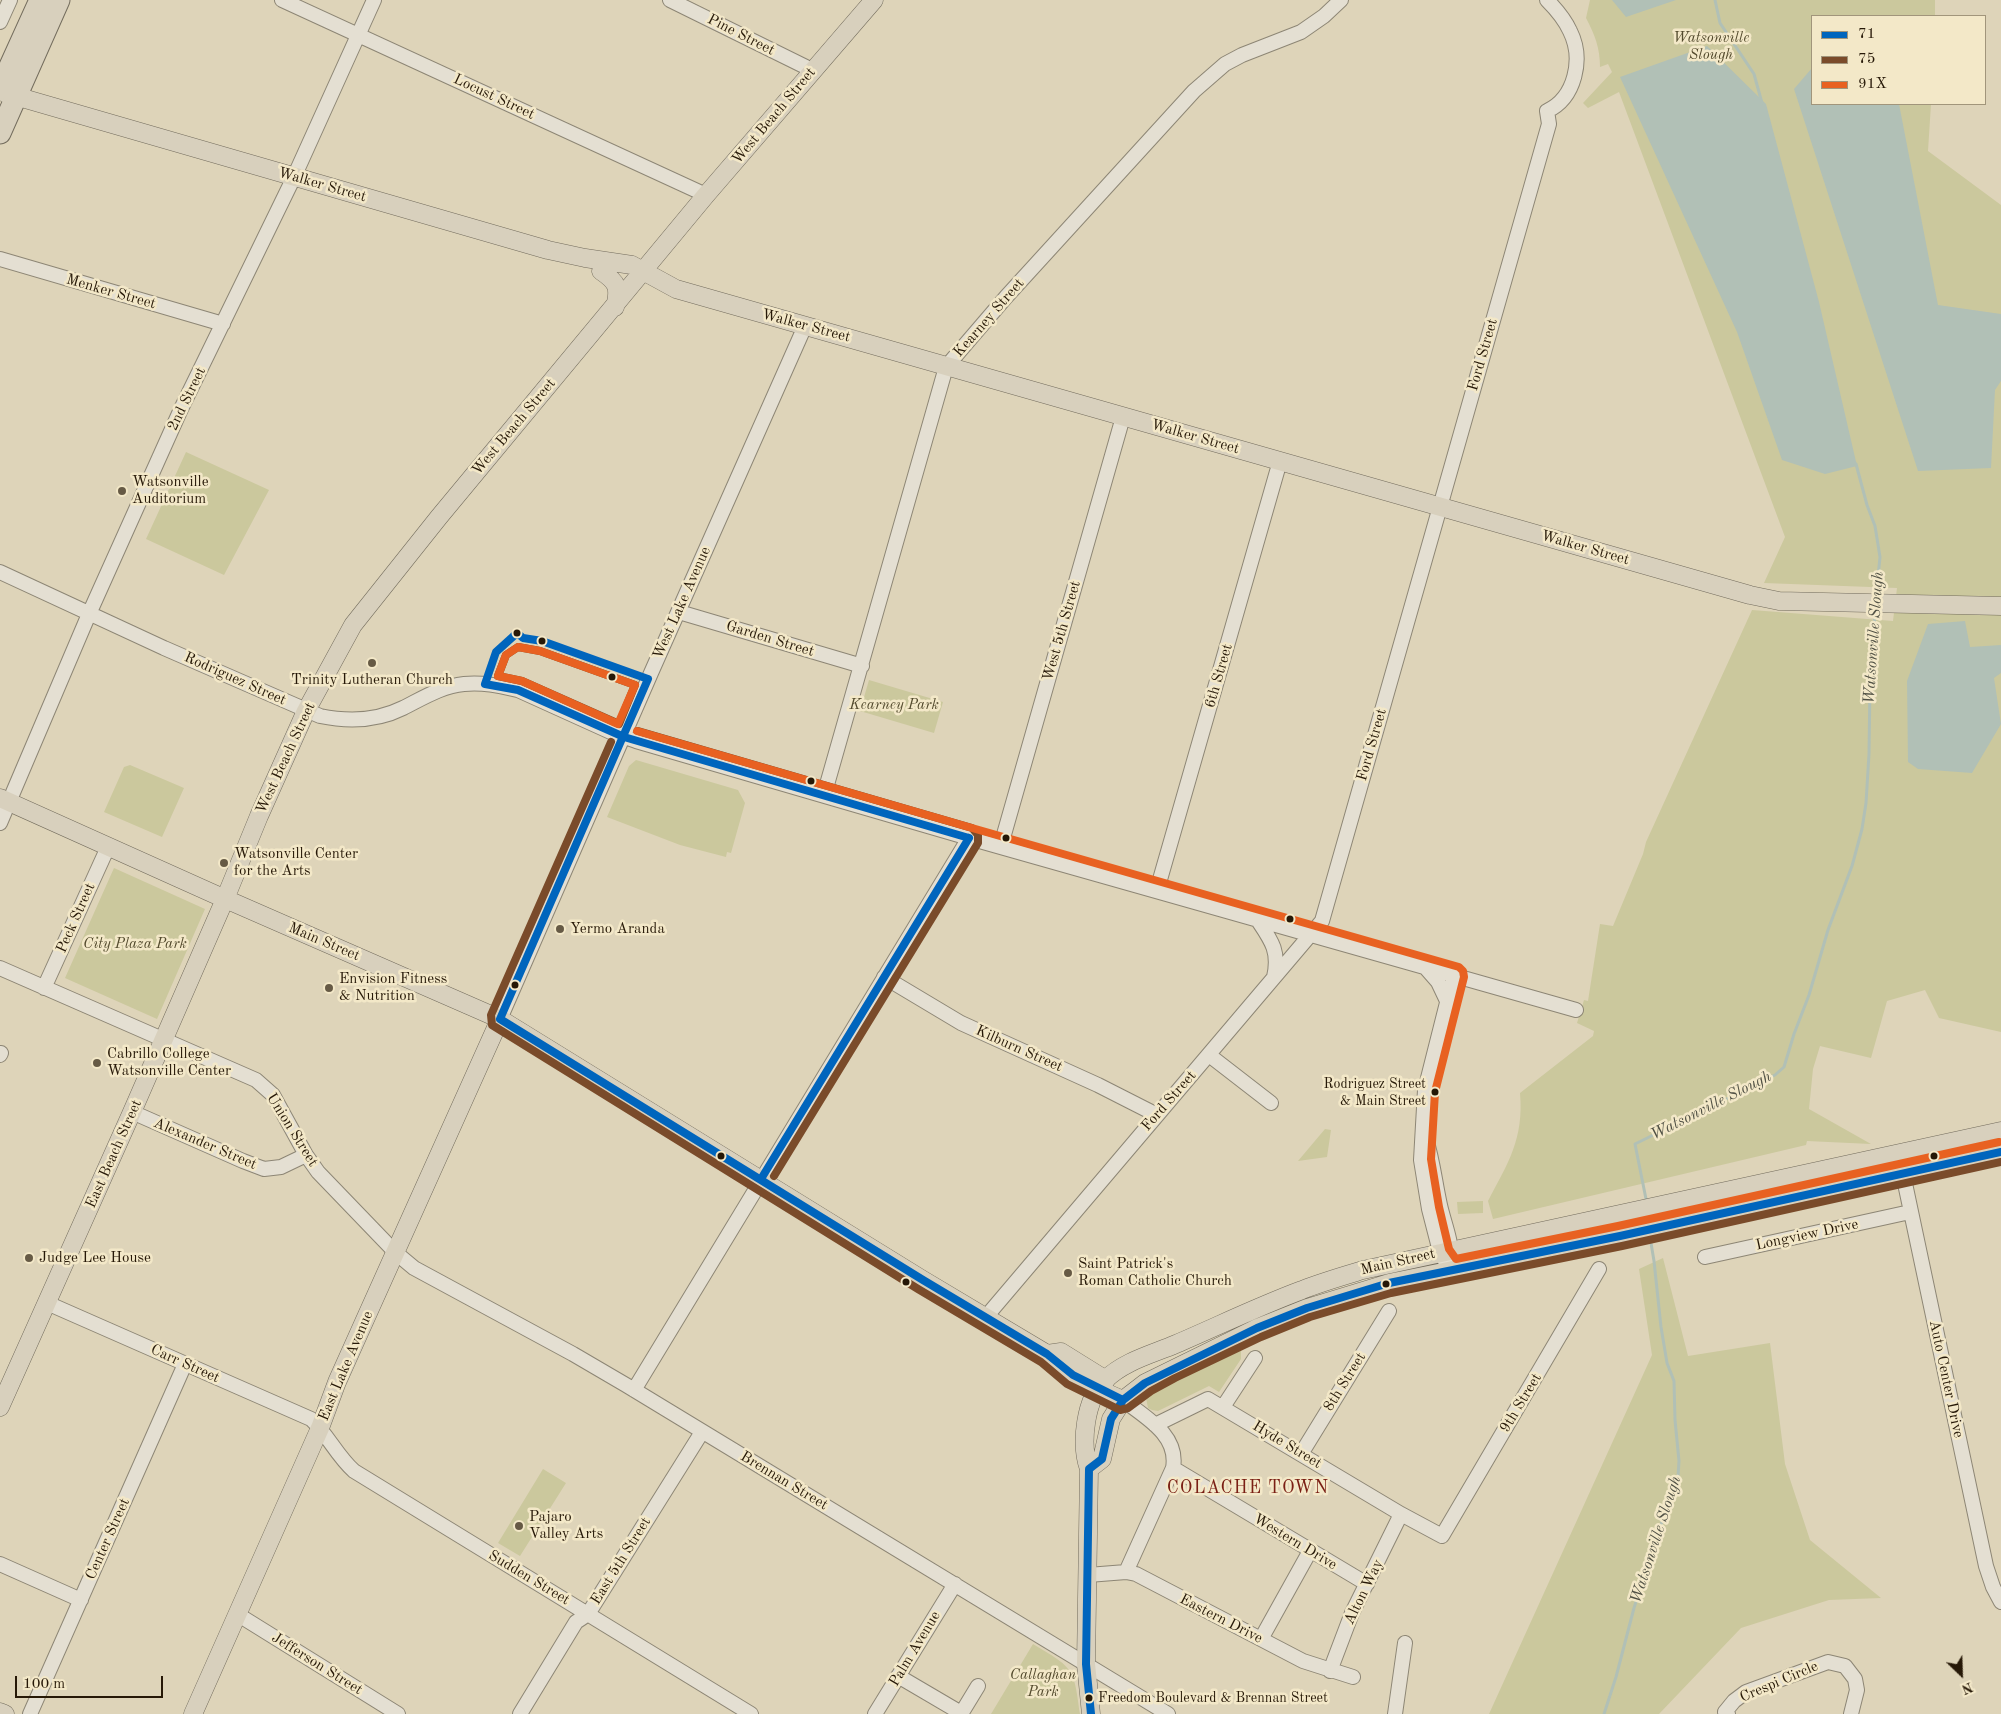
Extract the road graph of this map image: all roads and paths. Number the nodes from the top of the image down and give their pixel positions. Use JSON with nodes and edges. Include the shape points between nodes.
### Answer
{"nodes":[{"id":1,"x":10,"y":0,"type":"edge"},
{"id":2,"x":40,"y":0,"type":"edge"},
{"id":3,"x":59,"y":0,"type":"edge"},
{"id":4,"x":282,"y":0,"type":"edge"},
{"id":5,"x":374,"y":0,"type":"edge"},
{"id":6,"x":670,"y":0,"type":"edge"},
{"id":7,"x":874,"y":0,"type":"edge"},
{"id":8,"x":1340,"y":0,"type":"edge"},
{"id":9,"x":1547,"y":0,"type":"edge"},
{"id":10,"x":691,"y":4,"type":"edge"},
{"id":11,"x":0,"y":22,"type":"edge"},
{"id":12,"x":358,"y":34,"type":"junction"},
{"id":13,"x":812,"y":70,"type":"junction"},
{"id":14,"x":6,"y":97,"type":"edge"},
{"id":15,"x":0,"y":133,"type":"edge"},
{"id":16,"x":292,"y":180,"type":"junction"},
{"id":17,"x":706,"y":194,"type":"junction"},
{"id":18,"x":0,"y":260,"type":"edge"},
{"id":19,"x":645,"y":270,"type":"junction"},
{"id":20,"x":601,"y":271,"type":"junction"},
{"id":21,"x":615,"y":306,"type":"junction"},
{"id":22,"x":223,"y":324,"type":"junction"},
{"id":23,"x":805,"y":326,"type":"junction"},
{"id":24,"x":946,"y":367,"type":"junction"},
{"id":25,"x":1124,"y":417,"type":"junction"},
{"id":26,"x":1280,"y":461,"type":"junction"},
{"id":27,"x":1440,"y":506,"type":"junction"},
{"id":28,"x":0,"y":572,"type":"edge"},
{"id":29,"x":2001,"y":606,"type":"edge"},
{"id":30,"x":679,"y":612,"type":"junction"},
{"id":31,"x":89,"y":614,"type":"junction"},
{"id":32,"x":862,"y":666,"type":"junction"},
{"id":33,"x":306,"y":711,"type":"junction"},
{"id":34,"x":624,"y":737,"type":"junction"},
{"id":35,"x":824,"y":795,"type":"junction"},
{"id":36,"x":4,"y":800,"type":"edge"},
{"id":37,"x":0,"y":823,"type":"edge"},
{"id":38,"x":969,"y":838,"type":"junction"},
{"id":39,"x":1000,"y":846,"type":"junction"},
{"id":40,"x":108,"y":847,"type":"junction"},
{"id":41,"x":1158,"y":890,"type":"junction"},
{"id":42,"x":225,"y":899,"type":"junction"},
{"id":43,"x":1257,"y":918,"type":"junction"},
{"id":44,"x":1312,"y":934,"type":"junction"},
{"id":45,"x":1422,"y":965,"type":"junction"},
{"id":46,"x":0,"y":968,"type":"edge"},
{"id":47,"x":1454,"y":974,"type":"junction"},
{"id":48,"x":884,"y":977,"type":"junction"},
{"id":49,"x":1274,"y":979,"type":"junction"},
{"id":50,"x":44,"y":988,"type":"junction"},
{"id":51,"x":1448,"y":1002,"type":"junction"},
{"id":52,"x":1576,"y":1010,"type":"dead end"},
{"id":53,"x":500,"y":1019,"type":"junction"},
{"id":54,"x":163,"y":1039,"type":"junction"},
{"id":55,"x":1208,"y":1055,"type":"junction"},
{"id":56,"x":1271,"y":1103,"type":"dead end"},
{"id":57,"x":132,"y":1112,"type":"junction"},
{"id":58,"x":1156,"y":1115,"type":"junction"},
{"id":59,"x":2001,"y":1131,"type":"edge"},
{"id":60,"x":2001,"y":1152,"type":"edge"},
{"id":61,"x":1899,"y":1154,"type":"junction"},
{"id":62,"x":306,"y":1155,"type":"junction"},
{"id":63,"x":1903,"y":1174,"type":"junction"},
{"id":64,"x":761,"y":1179,"type":"junction"},
{"id":65,"x":1910,"y":1212,"type":"junction"},
{"id":66,"x":1446,"y":1251,"type":"junction"},
{"id":67,"x":396,"y":1253,"type":"junction"},
{"id":68,"x":1704,"y":1257,"type":"dead end"},
{"id":69,"x":1599,"y":1269,"type":"dead end"},
{"id":70,"x":1450,"y":1270,"type":"junction"},
{"id":71,"x":47,"y":1303,"type":"junction"},
{"id":72,"x":1389,"y":1310,"type":"dead end"},
{"id":73,"x":985,"y":1318,"type":"junction"},
{"id":74,"x":1047,"y":1354,"type":"junction"},
{"id":75,"x":1255,"y":1358,"type":"dead end"},
{"id":76,"x":1133,"y":1362,"type":"junction"},
{"id":77,"x":185,"y":1364,"type":"junction"},
{"id":78,"x":1082,"y":1365,"type":"junction"},
{"id":79,"x":1102,"y":1384,"type":"junction"},
{"id":80,"x":634,"y":1390,"type":"junction"},
{"id":81,"x":1123,"y":1400,"type":"junction"},
{"id":82,"x":0,"y":1405,"type":"edge"},
{"id":83,"x":1223,"y":1407,"type":"junction"},
{"id":84,"x":1155,"y":1425,"type":"junction"},
{"id":85,"x":320,"y":1428,"type":"junction"},
{"id":86,"x":702,"y":1432,"type":"junction"},
{"id":87,"x":1301,"y":1454,"type":"junction"},
{"id":88,"x":1173,"y":1468,"type":"junction"},
{"id":89,"x":1089,"y":1470,"type":"junction"},
{"id":90,"x":1401,"y":1514,"type":"junction"},
{"id":91,"x":1442,"y":1536,"type":"joint"},
{"id":92,"x":1310,"y":1551,"type":"junction"},
{"id":93,"x":0,"y":1564,"type":"edge"},
{"id":94,"x":1126,"y":1572,"type":"junction"},
{"id":95,"x":1088,"y":1575,"type":"junction"},
{"id":96,"x":955,"y":1584,"type":"junction"},
{"id":97,"x":1367,"y":1584,"type":"junction"},
{"id":98,"x":81,"y":1600,"type":"junction"},
{"id":99,"x":2001,"y":1602,"type":"edge"},
{"id":100,"x":237,"y":1614,"type":"junction"},
{"id":101,"x":588,"y":1614,"type":"junction"},
{"id":102,"x":1261,"y":1639,"type":"junction"},
{"id":103,"x":1405,"y":1643,"type":"dead end"},
{"id":104,"x":1086,"y":1664,"type":"junction"},
{"id":105,"x":1330,"y":1671,"type":"junction"},
{"id":106,"x":898,"y":1676,"type":"junction"},
{"id":107,"x":1353,"y":1677,"type":"dead end"},
{"id":108,"x":978,"y":1686,"type":"dead end"},
{"id":109,"x":0,"y":1712,"type":"edge"},
{"id":110,"x":1725,"y":1713,"type":"edge"},
{"id":111,"x":5,"y":1714,"type":"edge"},
{"id":112,"x":30,"y":1714,"type":"edge"},
{"id":113,"x":194,"y":1714,"type":"edge"},
{"id":114,"x":398,"y":1714,"type":"edge"},
{"id":115,"x":520,"y":1714,"type":"edge"},
{"id":116,"x":751,"y":1714,"type":"edge"},
{"id":117,"x":875,"y":1714,"type":"edge"},
{"id":118,"x":961,"y":1714,"type":"edge"},
{"id":119,"x":1091,"y":1714,"type":"edge"},
{"id":120,"x":1168,"y":1714,"type":"edge"},
{"id":121,"x":1395,"y":1714,"type":"edge"},
{"id":122,"x":1851,"y":1714,"type":"edge"}],
"edges":[{"from":1,"to":11,"type":"street"},
{"from":2,"to":14,"type":"highway"},
{"from":3,"to":14,"type":"highway"},
{"from":4,"to":12,"type":"street","name":"Locust Street"},
{"from":5,"to":12,"type":"street","name":"2nd Street"},
{"from":6,"to":10,"type":"street","name":"Pine Street"},
{"from":7,"to":13,"type":"main road","name":"West Beach Street"},
{"from":8,"to":24,"type":"street","name":"Kearney Street","via":[[1301,32],[1225,64],[1194,91]]},
{"from":9,"to":27,"type":"street","name":"Ford Street","via":[[1573,38],[1576,57],[1574,77],[1560,103],[1546,111],[1548,124]]},
{"from":10,"to":13,"type":"street","name":"Pine Street"},
{"from":12,"to":16,"type":"street","name":"2nd Street"},
{"from":12,"to":17,"type":"street","name":"Locust Street"},
{"from":13,"to":17,"type":"main road","name":"West Beach Street"},
{"from":14,"to":15,"type":"highway"},
{"from":14,"to":16,"type":"main road","name":"Walker Street"},
{"from":16,"to":19,"type":"main road","name":"Walker Street","via":[[548,250]]},
{"from":16,"to":20,"type":"main road","name":"Walker Street"},
{"from":16,"to":22,"type":"street","name":"2nd Street"},
{"from":17,"to":19,"type":"main road","name":"West Beach Street"},
{"from":18,"to":22,"type":"street","name":"Menker Street"},
{"from":19,"to":20,"type":"main road","name":"Walker Street","via":[[625,274]]},
{"from":19,"to":21,"type":"main road","name":"West Beach Street"},
{"from":19,"to":23,"type":"main road","name":"Walker Street","via":[[676,289]]},
{"from":20,"to":21,"type":"main road","via":[[619,292]]},
{"from":21,"to":33,"type":"main road","name":"West Beach Street","via":[[362,612]]},
{"from":22,"to":31,"type":"street","name":"2nd Street"},
{"from":23,"to":24,"type":"main road","name":"Walker Street"},
{"from":23,"to":30,"type":"street","name":"West Lake Avenue"},
{"from":24,"to":25,"type":"main road","name":"Walker Street"},
{"from":24,"to":32,"type":"street","name":"Kearney Street"},
{"from":25,"to":26,"type":"main road","name":"Walker Street"},
{"from":25,"to":39,"type":"street","name":"West 5th Street"},
{"from":26,"to":27,"type":"main road","name":"Walker Street"},
{"from":26,"to":41,"type":"street","name":"6th Street"},
{"from":27,"to":29,"type":"main road","name":"Walker Street","via":[[1778,601]]},
{"from":27,"to":44,"type":"street","name":"Ford Street","via":[[1322,920]]},
{"from":28,"to":31,"type":"street","name":"Rodriguez Street"},
{"from":30,"to":32,"type":"street","name":"Garden Street"},
{"from":30,"to":34,"type":"street","name":"West Lake Avenue"},
{"from":31,"to":33,"type":"street","name":"Rodriguez Street"},
{"from":31,"to":36,"type":"street","name":"2nd Street"},
{"from":32,"to":35,"type":"street","name":"Kearney Street"},
{"from":33,"to":34,"type":"street","name":"Rodriguez Street","via":[[335,719],[372,718],[387,715],[446,688],[485,684],[518,690]]},
{"from":33,"to":42,"type":"main road","name":"West Beach Street"},
{"from":34,"to":35,"type":"street","name":"Rodriguez Street"},
{"from":34,"to":53,"type":"street","name":"West Lake Avenue"},
{"from":35,"to":38,"type":"street","name":"Rodriguez Street"},
{"from":36,"to":37,"type":"street","name":"2nd Street"},
{"from":36,"to":40,"type":"main road","name":"Main Street"},
{"from":38,"to":39,"type":"street","name":"Rodriguez Street"},
{"from":38,"to":48,"type":"street"},
{"from":39,"to":41,"type":"street","name":"Rodriguez Street"},
{"from":40,"to":42,"type":"main road","name":"Main Street"},
{"from":40,"to":50,"type":"street","name":"Peck Street"},
{"from":41,"to":43,"type":"street","name":"Rodriguez Street"},
{"from":42,"to":53,"type":"main road","name":"Main Street"},
{"from":42,"to":54,"type":"main road","name":"East Beach Street"},
{"from":43,"to":44,"type":"street","name":"Rodriguez Street"},
{"from":43,"to":49,"type":"street","via":[[1274,948],[1277,961]]},
{"from":44,"to":45,"type":"street","name":"Rodriguez Street"},
{"from":44,"to":49,"type":"street","name":"Ford Street"},
{"from":45,"to":47,"type":"street","name":"Rodriguez Street"},
{"from":45,"to":51,"type":"street","via":[[1438,982]]},
{"from":46,"to":50,"type":"street","name":"Union Street"},
{"from":47,"to":51,"type":"street"},
{"from":47,"to":52,"type":"street","name":"Rodriguez Street"},
{"from":48,"to":58,"type":"street","name":"Kilburn Street","via":[[961,1022]]},
{"from":48,"to":64,"type":"street"},
{"from":49,"to":55,"type":"street","name":"Ford Street"},
{"from":50,"to":54,"type":"street","name":"Union Street"},
{"from":51,"to":66,"type":"street","via":[[1425,1090],[1421,1160],[1424,1181]]},
{"from":53,"to":64,"type":"main road","name":"Main Street"},
{"from":53,"to":67,"type":"main road","name":"East Lake Avenue"},
{"from":54,"to":57,"type":"main road","name":"East Beach Street"},
{"from":54,"to":62,"type":"street","name":"Union Street","via":[[256,1080],[273,1094]]},
{"from":55,"to":56,"type":"street"},
{"from":55,"to":58,"type":"street","name":"Ford Street"},
{"from":57,"to":62,"type":"street","name":"Alexander Street","via":[[264,1168],[281,1167]]},
{"from":57,"to":71,"type":"main road","name":"East Beach Street"},
{"from":58,"to":73,"type":"street","name":"Ford Street"},
{"from":59,"to":61,"type":"main road","name":"Main Street"},
{"from":60,"to":63,"type":"main road","name":"Main Street"},
{"from":61,"to":63,"type":"main road","name":"Auto Center Drive"},
{"from":61,"to":66,"type":"main road","name":"Main Street"},
{"from":62,"to":67,"type":"street","name":"Union Street","via":[[318,1172]]},
{"from":63,"to":65,"type":"street","name":"Auto Center Drive"},
{"from":63,"to":70,"type":"main road","name":"Main Street"},
{"from":64,"to":73,"type":"main road","name":"Main Street"},
{"from":64,"to":80,"type":"street"},
{"from":65,"to":68,"type":"street","name":"Longview Drive"},
{"from":65,"to":99,"type":"street","name":"Auto Center Drive","via":[[1986,1566]]},
{"from":66,"to":70,"type":"street"},
{"from":66,"to":76,"type":"main road","name":"Main Street","via":[[1363,1270],[1302,1289]]},
{"from":67,"to":80,"type":"street","name":"Brennan Street","via":[[414,1268]]},
{"from":67,"to":85,"type":"main road","name":"East Lake Avenue","via":[[337,1382]]},
{"from":69,"to":91,"type":"street","name":"9th Street"},
{"from":70,"to":81,"type":"main road","name":"Main Street","via":[[1389,1283],[1282,1318],[1170,1370]]},
{"from":71,"to":77,"type":"street","name":"Carr Street"},
{"from":71,"to":82,"type":"main road","name":"East Beach Street"},
{"from":72,"to":87,"type":"street","name":"8th Street"},
{"from":73,"to":74,"type":"main road","name":"Main Street"},
{"from":74,"to":78,"type":"main road","name":"Main Street","via":[[1061,1352]]},
{"from":74,"to":79,"type":"main road","name":"Main Street","via":[[1055,1363]]},
{"from":75,"to":83,"type":"street"},
{"from":76,"to":78,"type":"main road"},
{"from":76,"to":79,"type":"main road","name":"Main Street"},
{"from":77,"to":85,"type":"street","name":"Carr Street","via":[[311,1419]]},
{"from":77,"to":98,"type":"street","name":"Center Street"},
{"from":78,"to":79,"type":"main road","name":"Main Street"},
{"from":79,"to":81,"type":"main road","name":"Main Street"},
{"from":79,"to":89,"type":"main road","via":[[1087,1412],[1085,1459]]},
{"from":80,"to":86,"type":"street","name":"Brennan Street"},
{"from":81,"to":84,"type":"street"},
{"from":81,"to":89,"type":"main road","via":[[1111,1419],[1102,1458]]},
{"from":83,"to":84,"type":"street","name":"Hyde Street","via":[[1208,1399]]},
{"from":83,"to":87,"type":"street","name":"Hyde Street"},
{"from":84,"to":88,"type":"street","via":[[1172,1446]]},
{"from":85,"to":100,"type":"main road","name":"East Lake Avenue"},
{"from":85,"to":101,"type":"street","name":"Sudden Street","via":[[354,1471]]},
{"from":86,"to":96,"type":"street","name":"Brennan Street"},
{"from":86,"to":101,"type":"street","name":"East 5th Street"},
{"from":87,"to":90,"type":"street","name":"Hyde Street"},
{"from":88,"to":92,"type":"street","name":"Western Drive"},
{"from":88,"to":94,"type":"street"},
{"from":89,"to":95,"type":"main road"},
{"from":90,"to":91,"type":"street","name":"Hyde Street"},
{"from":90,"to":97,"type":"street","name":"Alton Way"},
{"from":92,"to":97,"type":"street","name":"Western Drive"},
{"from":92,"to":102,"type":"street"},
{"from":93,"to":98,"type":"street"},
{"from":94,"to":95,"type":"street","name":"Eastern Drive"},
{"from":94,"to":102,"type":"street","name":"Eastern Drive","via":[[1136,1574]]},
{"from":95,"to":104,"type":"main road"},
{"from":96,"to":104,"type":"street","name":"Brennan Street"},
{"from":96,"to":106,"type":"street","name":"Palm Avenue"},
{"from":97,"to":105,"type":"street","name":"Alton Way"},
{"from":98,"to":112,"type":"street","name":"Center Street"},
{"from":100,"to":113,"type":"main road","name":"East Lake Avenue"},
{"from":100,"to":114,"type":"street","name":"Jefferson Street"},
{"from":101,"to":115,"type":"street","name":"East 5th Street","via":[[576,1622]]},
{"from":101,"to":116,"type":"street","name":"Sudden Street"},
{"from":102,"to":105,"type":"street","name":"Eastern Drive"},
{"from":103,"to":121,"type":"street"},
{"from":104,"to":119,"type":"main road"},
{"from":104,"to":120,"type":"street","name":"Brennan Street"},
{"from":105,"to":107,"type":"street","name":"Eastern Drive"},
{"from":106,"to":117,"type":"street","name":"Palm Avenue"},
{"from":106,"to":118,"type":"street"},
{"from":108,"to":118,"type":"street"},
{"from":109,"to":111,"type":"main road"},
{"from":110,"to":122,"type":"street","name":"Crespi Circle","via":[[1746,1692],[1828,1662],[1845,1666],[1855,1679],[1857,1690]]}]}
